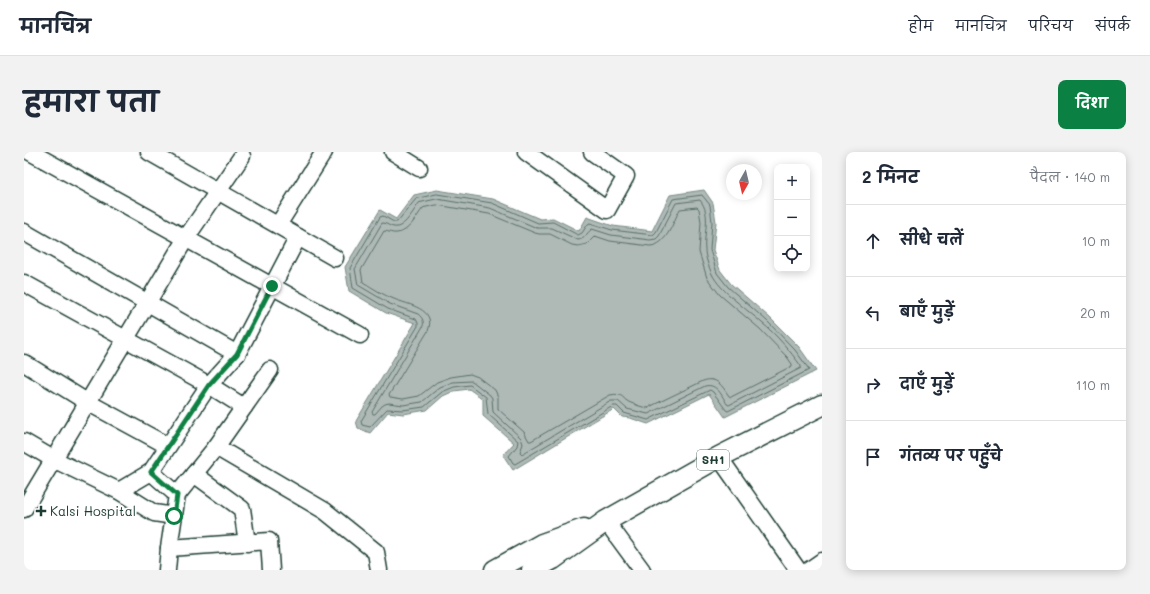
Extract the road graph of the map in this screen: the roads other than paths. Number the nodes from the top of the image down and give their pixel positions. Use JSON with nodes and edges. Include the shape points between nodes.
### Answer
{"nodes":[{"id":1,"x":30,"y":152,"type":"edge"},
{"id":2,"x":149,"y":152,"type":"edge"},
{"id":3,"x":324,"y":152,"type":"edge"},
{"id":4,"x":393,"y":152,"type":"edge"},
{"id":5,"x":526,"y":152,"type":"edge"},
{"id":6,"x":592,"y":152,"type":"edge"},
{"id":7,"x":242,"y":156,"type":"dead end"},
{"id":8,"x":419,"y":168,"type":"dead end"},
{"id":9,"x":218,"y":191,"type":"junction"},
{"id":10,"x":278,"y":225,"type":"junction"},
{"id":11,"x":24,"y":232,"type":"edge"},
{"id":12,"x":298,"y":237,"type":"junction"},
{"id":13,"x":186,"y":238,"type":"junction"},
{"id":14,"x":335,"y":258,"type":"dead end"},
{"id":15,"x":24,"y":283,"type":"edge"},
{"id":16,"x":272,"y":286,"type":"junction"},
{"id":17,"x":147,"y":302,"type":"junction"},
{"id":18,"x":360,"y":335,"type":"dead end"},
{"id":19,"x":125,"y":338,"type":"junction"},
{"id":20,"x":237,"y":354,"type":"junction"},
{"id":21,"x":24,"y":363,"type":"edge"},
{"id":22,"x":270,"y":370,"type":"dead end"},
{"id":23,"x":209,"y":385,"type":"junction"},
{"id":24,"x":87,"y":402,"type":"junction"},
{"id":25,"x":822,"y":405,"type":"edge"},
{"id":26,"x":244,"y":407,"type":"junction"},
{"id":27,"x":24,"y":442,"type":"edge"},
{"id":28,"x":168,"y":446,"type":"junction"},
{"id":29,"x":216,"y":447,"type":"junction"},
{"id":30,"x":719,"y":457,"type":"junction"},
{"id":31,"x":54,"y":459,"type":"junction"},
{"id":32,"x":151,"y":472,"type":"junction"},
{"id":33,"x":194,"y":474,"type":"junction"},
{"id":34,"x":119,"y":491,"type":"junction"},
{"id":35,"x":177,"y":495,"type":"junction"},
{"id":36,"x":24,"y":509,"type":"edge"},
{"id":37,"x":174,"y":516,"type":"junction"},
{"id":38,"x":606,"y":521,"type":"junction"},
{"id":39,"x":247,"y":543,"type":"junction"},
{"id":40,"x":169,"y":548,"type":"junction"},
{"id":41,"x":822,"y":561,"type":"edge"},
{"id":42,"x":167,"y":570,"type":"edge"},
{"id":43,"x":271,"y":570,"type":"edge"},
{"id":44,"x":379,"y":570,"type":"edge"},
{"id":45,"x":495,"y":570,"type":"edge"},
{"id":46,"x":532,"y":570,"type":"edge"},
{"id":47,"x":642,"y":570,"type":"edge"},
{"id":48,"x":798,"y":570,"type":"edge"},
{"id":49,"x":809,"y":570,"type":"edge"}],
"edges":[{"from":1,"to":13,"type":"street"},
{"from":2,"to":9,"type":"street"},
{"from":3,"to":10,"type":"street"},
{"from":4,"to":8,"type":"street"},
{"from":5,"to":6,"type":"street","via":[[607,210],[626,176]]},
{"from":7,"to":9,"type":"street"},
{"from":9,"to":10,"type":"street"},
{"from":9,"to":13,"type":"street"},
{"from":10,"to":12,"type":"street"},
{"from":11,"to":17,"type":"street"},
{"from":12,"to":14,"type":"street"},
{"from":12,"to":16,"type":"street"},
{"from":13,"to":16,"type":"street"},
{"from":13,"to":17,"type":"street"},
{"from":15,"to":19,"type":"street"},
{"from":16,"to":18,"type":"street"},
{"from":16,"to":20,"type":"street"},
{"from":17,"to":19,"type":"street"},
{"from":17,"to":20,"type":"street"},
{"from":19,"to":23,"type":"street"},
{"from":19,"to":24,"type":"street"},
{"from":20,"to":23,"type":"street"},
{"from":21,"to":24,"type":"street"},
{"from":22,"to":26,"type":"street"},
{"from":23,"to":26,"type":"street"},
{"from":23,"to":28,"type":"street"},
{"from":24,"to":28,"type":"street"},
{"from":24,"to":31,"type":"street"},
{"from":25,"to":30,"type":"main road","number":"SH1"},
{"from":26,"to":29,"type":"street"},
{"from":27,"to":31,"type":"street"},
{"from":28,"to":32,"type":"street"},
{"from":29,"to":33,"type":"street"},
{"from":29,"to":44,"type":"street","via":[[325,511],[376,552]]},
{"from":30,"to":38,"type":"main road","number":"SH1"},
{"from":30,"to":48,"type":"street"},
{"from":31,"to":34,"type":"street"},
{"from":31,"to":36,"type":"street"},
{"from":32,"to":34,"type":"street"},
{"from":32,"to":35,"type":"street"},
{"from":33,"to":35,"type":"street"},
{"from":33,"to":39,"type":"street","via":[[242,509]]},
{"from":34,"to":37,"type":"street","via":[[154,513]]},
{"from":35,"to":37,"type":"street"},
{"from":37,"to":40,"type":"street"},
{"from":38,"to":45,"type":"main road","number":"SH1","via":[[542,544]]},
{"from":38,"to":46,"type":"main road","number":"SH1","via":[[553,559]]},
{"from":38,"to":47,"type":"street"},
{"from":39,"to":40,"type":"street"},
{"from":39,"to":43,"type":"street","via":[[269,541]]},
{"from":40,"to":42,"type":"street"},
{"from":41,"to":49,"type":"street"}]}
